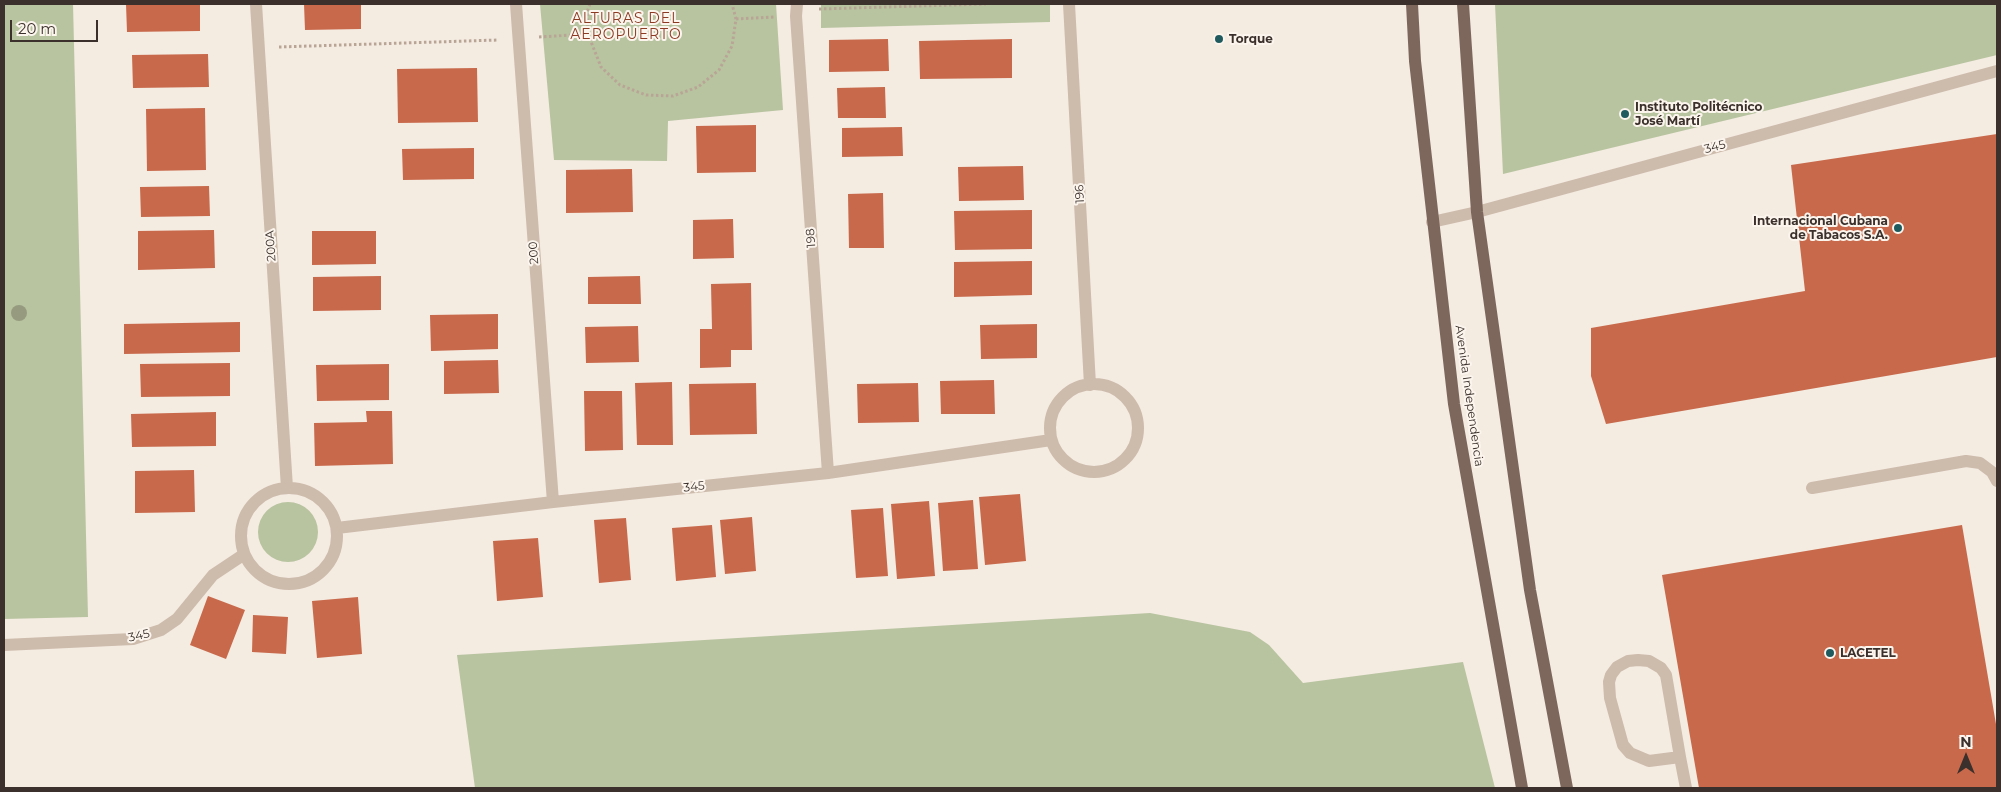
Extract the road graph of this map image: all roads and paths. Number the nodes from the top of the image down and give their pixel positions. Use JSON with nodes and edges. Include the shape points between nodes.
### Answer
{"nodes":[{"id":1,"x":256,"y":4,"type":"edge"},
{"id":2,"x":516,"y":4,"type":"edge"},
{"id":3,"x":590,"y":4,"type":"edge"},
{"id":4,"x":732,"y":4,"type":"edge"},
{"id":5,"x":986,"y":4,"type":"edge"},
{"id":6,"x":1069,"y":4,"type":"edge"},
{"id":7,"x":1412,"y":4,"type":"edge"},
{"id":8,"x":1463,"y":4,"type":"edge"},
{"id":9,"x":797,"y":10,"type":"edge"},
{"id":10,"x":736,"y":19,"type":"junction"},
{"id":11,"x":588,"y":34,"type":"junction"},
{"id":12,"x":518,"y":39,"type":"junction"},
{"id":13,"x":258,"y":48,"type":"junction"},
{"id":14,"x":1997,"y":71,"type":"edge"},
{"id":15,"x":1477,"y":212,"type":"junction"},
{"id":16,"x":1432,"y":222,"type":"junction"},
{"id":17,"x":1090,"y":385,"type":"junction"},
{"id":18,"x":1050,"y":440,"type":"junction"},
{"id":19,"x":828,"y":473,"type":"junction"},
{"id":20,"x":1997,"y":481,"type":"edge"},
{"id":21,"x":287,"y":488,"type":"junction"},
{"id":22,"x":1812,"y":488,"type":"dead end"},
{"id":23,"x":553,"y":502,"type":"junction"},
{"id":24,"x":337,"y":528,"type":"junction"},
{"id":25,"x":243,"y":555,"type":"junction"},
{"id":26,"x":4,"y":645,"type":"edge"},
{"id":27,"x":1680,"y":757,"type":"junction"},
{"id":28,"x":1522,"y":788,"type":"edge"},
{"id":29,"x":1567,"y":788,"type":"edge"},
{"id":30,"x":1686,"y":788,"type":"edge"}],
"edges":[{"from":1,"to":13,"type":"street","name":"200A"},
{"from":2,"to":12,"type":"street","name":"200"},
{"from":3,"to":11,"type":"path"},
{"from":4,"to":10,"type":"path"},
{"from":5,"to":9,"type":"path"},
{"from":6,"to":17,"type":"street","name":"196"},
{"from":7,"to":16,"type":"main road","name":"Avenida Independencia"},
{"from":8,"to":15,"type":"main road"},
{"from":9,"to":10,"type":"path"},
{"from":9,"to":19,"type":"street","name":"198"},
{"from":10,"to":11,"type":"path","via":[[732,46],[719,70],[698,87],[673,96],[646,95],[620,85],[601,67]]},
{"from":11,"to":12,"type":"path"},
{"from":12,"to":13,"type":"path"},
{"from":12,"to":23,"type":"street","name":"200"},
{"from":13,"to":21,"type":"street","name":"200A"},
{"from":14,"to":15,"type":"street","name":"345"},
{"from":15,"to":16,"type":"street","name":"345"},
{"from":15,"to":29,"type":"main road","via":[[1530,590]]},
{"from":16,"to":28,"type":"main road","name":"Avenida Independencia","via":[[1454,404]]},
{"from":17,"to":18,"type":"street","via":[[1068,392],[1059,401],[1052,413]]},
{"from":17,"to":18,"type":"street","via":[[1113,389],[1126,397],[1134,410],[1138,426],[1130,455],[1112,469],[1091,473],[1065,463]]},
{"from":18,"to":19,"type":"street","name":"345"},
{"from":19,"to":23,"type":"street","name":"345"},
{"from":20,"to":22,"type":"street","via":[[1992,472],[1980,464],[1966,461]]},
{"from":21,"to":24,"type":"street","via":[[310,492],[322,500],[332,513]]},
{"from":21,"to":25,"type":"street","via":[[261,496],[249,507],[242,522]]},
{"from":23,"to":24,"type":"street","name":"345"},
{"from":24,"to":25,"type":"street","via":[[333,558],[311,579],[296,584],[280,584],[266,579]]},
{"from":25,"to":26,"type":"street","name":"345","via":[[213,575],[177,619],[161,630],[133,639]]},
{"from":27,"to":27,"type":"street","via":[[1666,675],[1661,668],[1638,660],[1616,667],[1609,682],[1610,698],[1623,745],[1630,753],[1648,761]]},
{"from":27,"to":30,"type":"street"}]}
